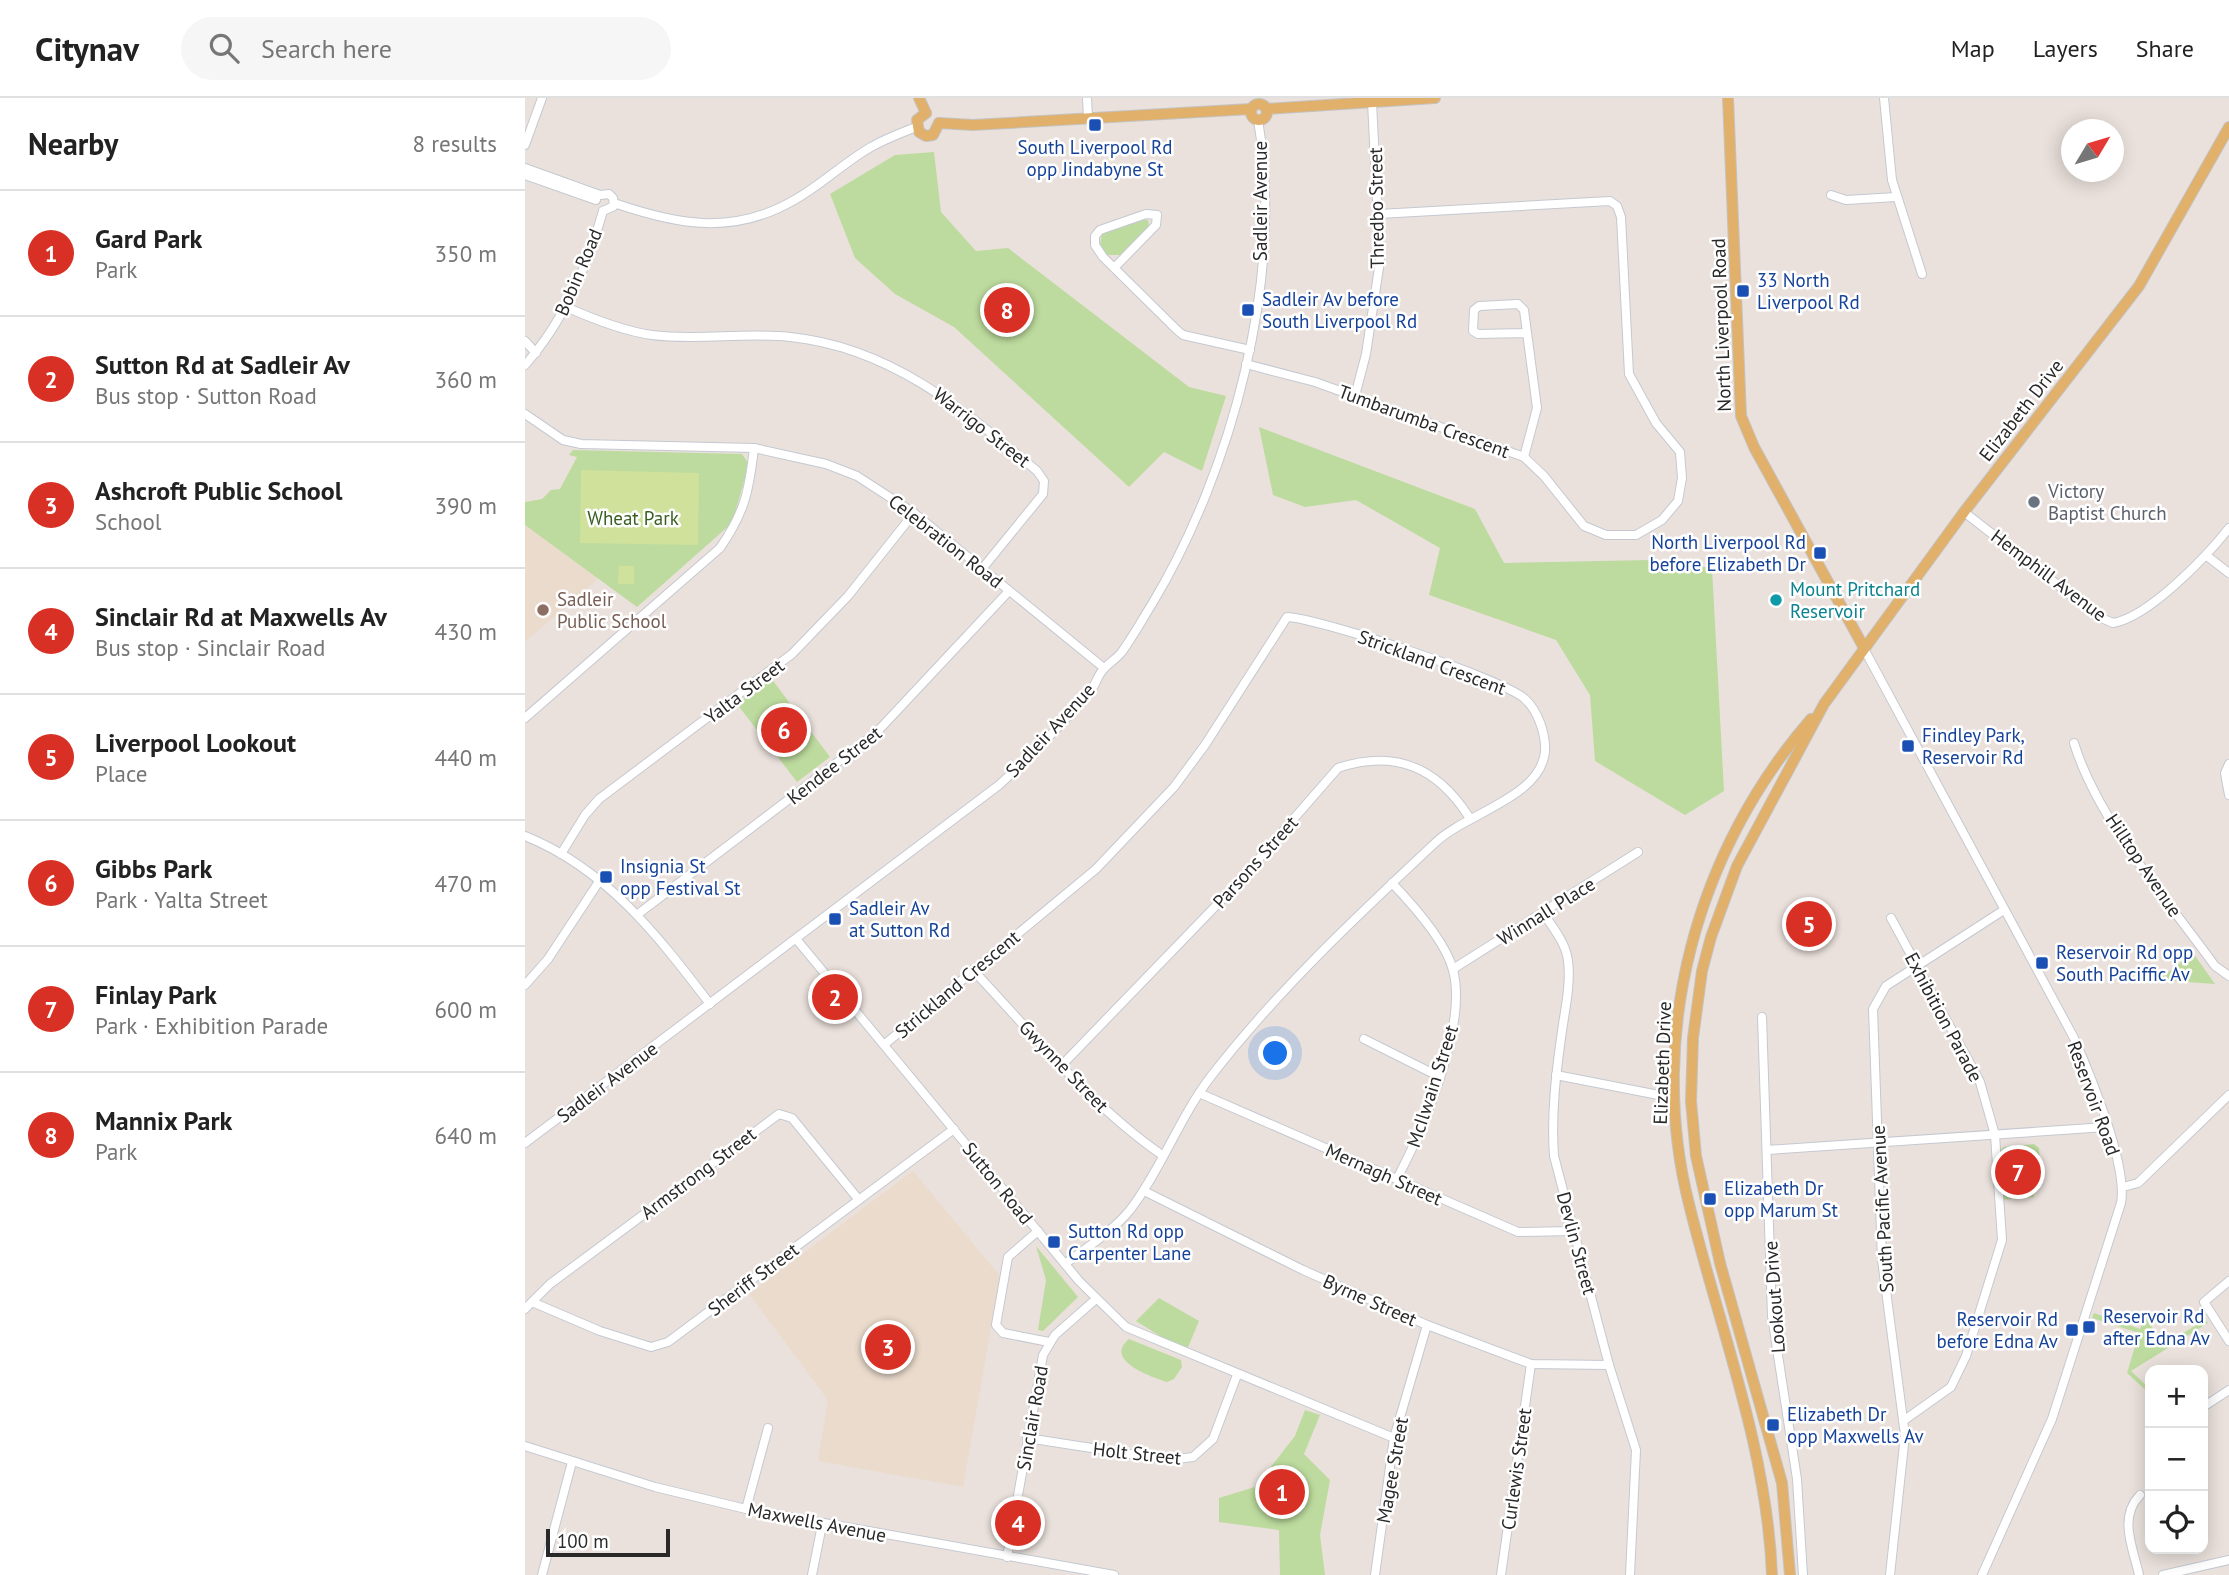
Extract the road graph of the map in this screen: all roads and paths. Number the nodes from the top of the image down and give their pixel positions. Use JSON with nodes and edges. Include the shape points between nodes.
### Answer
{"nodes":[{"id":1,"x":542,"y":98,"type":"edge"},
{"id":2,"x":919,"y":98,"type":"edge"},
{"id":3,"x":1087,"y":98,"type":"edge"},
{"id":4,"x":1435,"y":98,"type":"edge"},
{"id":5,"x":1728,"y":98,"type":"edge"},
{"id":6,"x":1884,"y":98,"type":"edge"},
{"id":7,"x":1335,"y":101,"type":"edge"},
{"id":8,"x":1372,"y":102,"type":"junction"},
{"id":9,"x":1251,"y":109,"type":"junction"},
{"id":10,"x":1266,"y":109,"type":"junction"},
{"id":11,"x":926,"y":113,"type":"junction"},
{"id":12,"x":1088,"y":118,"type":"junction"},
{"id":13,"x":1258,"y":120,"type":"junction"},
{"id":14,"x":939,"y":123,"type":"junction"},
{"id":15,"x":916,"y":127,"type":"junction"},
{"id":16,"x":2229,"y":127,"type":"edge"},
{"id":17,"x":525,"y":145,"type":"edge"},
{"id":18,"x":525,"y":168,"type":"edge"},
{"id":19,"x":525,"y":175,"type":"edge"},
{"id":20,"x":1831,"y":195,"type":"dead end"},
{"id":21,"x":598,"y":197,"type":"junction"},
{"id":22,"x":1896,"y":197,"type":"junction"},
{"id":23,"x":614,"y":203,"type":"junction"},
{"id":24,"x":603,"y":211,"type":"junction"},
{"id":25,"x":1379,"y":214,"type":"junction"},
{"id":26,"x":1114,"y":268,"type":"junction"},
{"id":27,"x":1921,"y":274,"type":"dead end"},
{"id":28,"x":566,"y":307,"type":"junction"},
{"id":29,"x":1527,"y":333,"type":"junction"},
{"id":30,"x":525,"y":341,"type":"edge"},
{"id":31,"x":1250,"y":350,"type":"junction"},
{"id":32,"x":536,"y":353,"type":"junction"},
{"id":33,"x":1246,"y":364,"type":"junction"},
{"id":34,"x":525,"y":365,"type":"edge"},
{"id":35,"x":1355,"y":396,"type":"junction"},
{"id":36,"x":525,"y":414,"type":"edge"},
{"id":37,"x":754,"y":448,"type":"junction"},
{"id":38,"x":1524,"y":457,"type":"junction"},
{"id":39,"x":1964,"y":512,"type":"junction"},
{"id":40,"x":914,"y":513,"type":"junction"},
{"id":41,"x":2229,"y":528,"type":"edge"},
{"id":42,"x":2207,"y":556,"type":"junction"},
{"id":43,"x":982,"y":569,"type":"junction"},
{"id":44,"x":2229,"y":573,"type":"edge"},
{"id":45,"x":1009,"y":591,"type":"junction"},
{"id":46,"x":1863,"y":646,"type":"junction"},
{"id":47,"x":1104,"y":668,"type":"junction"},
{"id":48,"x":1824,"y":704,"type":"junction"},
{"id":49,"x":525,"y":718,"type":"edge"},
{"id":50,"x":2074,"y":743,"type":"dead end"},
{"id":51,"x":2229,"y":764,"type":"edge"},
{"id":52,"x":2229,"y":795,"type":"edge"},
{"id":53,"x":1469,"y":817,"type":"junction"},
{"id":54,"x":525,"y":836,"type":"edge"},
{"id":55,"x":1638,"y":852,"type":"dead end"},
{"id":56,"x":561,"y":854,"type":"junction"},
{"id":57,"x":600,"y":880,"type":"junction"},
{"id":58,"x":1392,"y":883,"type":"junction"},
{"id":59,"x":2004,"y":909,"type":"junction"},
{"id":60,"x":638,"y":914,"type":"junction"},
{"id":61,"x":1543,"y":914,"type":"junction"},
{"id":62,"x":1891,"y":918,"type":"dead end"},
{"id":63,"x":797,"y":940,"type":"junction"},
{"id":64,"x":1917,"y":966,"type":"junction"},
{"id":65,"x":1453,"y":968,"type":"junction"},
{"id":66,"x":973,"y":970,"type":"junction"},
{"id":67,"x":2229,"y":976,"type":"edge"},
{"id":68,"x":525,"y":984,"type":"edge"},
{"id":69,"x":710,"y":1004,"type":"junction"},
{"id":70,"x":1762,"y":1017,"type":"dead end"},
{"id":71,"x":1364,"y":1039,"type":"dead end"},
{"id":72,"x":885,"y":1044,"type":"junction"},
{"id":73,"x":1062,"y":1065,"type":"junction"},
{"id":74,"x":1556,"y":1075,"type":"junction"},
{"id":75,"x":1438,"y":1076,"type":"junction"},
{"id":76,"x":1199,"y":1093,"type":"junction"},
{"id":77,"x":2229,"y":1095,"type":"edge"},
{"id":78,"x":1674,"y":1098,"type":"junction"},
{"id":79,"x":2106,"y":1127,"type":"junction"},
{"id":80,"x":954,"y":1129,"type":"junction"},
{"id":81,"x":1995,"y":1135,"type":"junction"},
{"id":82,"x":525,"y":1143,"type":"edge"},
{"id":83,"x":1879,"y":1144,"type":"junction"},
{"id":84,"x":1767,"y":1150,"type":"junction"},
{"id":85,"x":1163,"y":1155,"type":"junction"},
{"id":86,"x":1397,"y":1179,"type":"junction"},
{"id":87,"x":2123,"y":1187,"type":"junction"},
{"id":88,"x":1143,"y":1191,"type":"junction"},
{"id":89,"x":859,"y":1200,"type":"junction"},
{"id":90,"x":1038,"y":1231,"type":"junction"},
{"id":91,"x":1573,"y":1231,"type":"junction"},
{"id":92,"x":1066,"y":1264,"type":"junction"},
{"id":93,"x":2229,"y":1281,"type":"edge"},
{"id":94,"x":1096,"y":1299,"type":"junction"},
{"id":95,"x":532,"y":1302,"type":"junction"},
{"id":96,"x":525,"y":1309,"type":"edge"},
{"id":97,"x":1427,"y":1325,"type":"junction"},
{"id":98,"x":2229,"y":1341,"type":"edge"},
{"id":99,"x":1049,"y":1342,"type":"junction"},
{"id":100,"x":1531,"y":1364,"type":"junction"},
{"id":101,"x":1609,"y":1365,"type":"junction"},
{"id":102,"x":1237,"y":1376,"type":"junction"},
{"id":103,"x":2229,"y":1390,"type":"edge"},
{"id":104,"x":2208,"y":1404,"type":"edge"},
{"id":105,"x":1903,"y":1421,"type":"junction"},
{"id":106,"x":768,"y":1428,"type":"dead end"},
{"id":107,"x":1027,"y":1438,"type":"junction"},
{"id":108,"x":1394,"y":1438,"type":"junction"},
{"id":109,"x":525,"y":1446,"type":"edge"},
{"id":110,"x":572,"y":1462,"type":"junction"},
{"id":111,"x":2140,"y":1495,"type":"dead end"},
{"id":112,"x":746,"y":1509,"type":"junction"},
{"id":113,"x":822,"y":1525,"type":"junction"},
{"id":114,"x":1007,"y":1557,"type":"junction"},
{"id":115,"x":2229,"y":1560,"type":"edge"},
{"id":116,"x":544,"y":1575,"type":"edge"},
{"id":117,"x":812,"y":1575,"type":"edge"},
{"id":118,"x":1114,"y":1575,"type":"edge"},
{"id":119,"x":1375,"y":1575,"type":"edge"},
{"id":120,"x":1501,"y":1575,"type":"edge"},
{"id":121,"x":1630,"y":1575,"type":"edge"},
{"id":122,"x":1772,"y":1575,"type":"edge"},
{"id":123,"x":1790,"y":1575,"type":"edge"},
{"id":124,"x":1803,"y":1575,"type":"edge"},
{"id":125,"x":1890,"y":1575,"type":"edge"},
{"id":126,"x":1982,"y":1575,"type":"edge"},
{"id":127,"x":2139,"y":1575,"type":"edge"},
{"id":128,"x":2163,"y":1575,"type":"edge"}],
"edges":[{"from":1,"to":17,"type":"street"},
{"from":2,"to":11,"type":"main road"},
{"from":3,"to":12,"type":"street"},
{"from":4,"to":8,"type":"main road"},
{"from":5,"to":46,"type":"main road","name":"North Liverpool Road","via":[[1741,416]]},
{"from":6,"to":22,"type":"street"},
{"from":7,"to":8,"type":"main road"},
{"from":7,"to":10,"type":"main road"},
{"from":8,"to":25,"type":"street","name":"Thredbo Street"},
{"from":9,"to":10,"type":"main road","via":[[1257,103]]},
{"from":9,"to":12,"type":"main road"},
{"from":9,"to":13,"type":"main road"},
{"from":10,"to":13,"type":"main road","via":[[1265,117]]},
{"from":11,"to":14,"type":"main road"},
{"from":11,"to":15,"type":"main road"},
{"from":12,"to":14,"type":"main road"},
{"from":13,"to":31,"type":"street","name":"Sadleir Avenue","via":[[1262,239]]},
{"from":14,"to":15,"type":"main road","via":[[930,136]]},
{"from":15,"to":23,"type":"street","via":[[872,146],[780,208],[740,221],[665,220]]},
{"from":16,"to":39,"type":"main road","name":"Elizabeth Drive","via":[[2139,286]]},
{"from":18,"to":21,"type":"street"},
{"from":19,"to":21,"type":"street"},
{"from":20,"to":22,"type":"street","via":[[1846,200]]},
{"from":21,"to":23,"type":"street","via":[[609,194]]},
{"from":21,"to":24,"type":"street","via":[[597,206]]},
{"from":22,"to":27,"type":"street"},
{"from":23,"to":24,"type":"street","via":[[609,211]]},
{"from":24,"to":28,"type":"street","name":"Bobin Road","via":[[592,250]]},
{"from":25,"to":35,"type":"street","name":"Thredbo Street","via":[[1380,261]]},
{"from":25,"to":38,"type":"street","name":"Tumbarumba Crescent","via":[[1610,201],[1617,206],[1629,374],[1656,423],[1680,452],[1678,501],[1662,520],[1636,535],[1606,535],[1584,526]]},
{"from":26,"to":26,"type":"street","via":[[1098,251],[1096,233],[1146,214],[1157,215],[1156,225]]},
{"from":26,"to":31,"type":"street","via":[[1183,335]]},
{"from":28,"to":32,"type":"street","name":"Bobin Road"},
{"from":28,"to":43,"type":"street","name":"Warrigo Street","via":[[623,329],[654,335],[762,335],[814,341],[874,358],[931,387],[1044,481],[1043,495]]},
{"from":29,"to":29,"type":"street","via":[[1524,310],[1518,304],[1474,310],[1473,331],[1478,334]]},
{"from":29,"to":38,"type":"street","via":[[1538,408]]},
{"from":30,"to":32,"type":"street"},
{"from":31,"to":33,"type":"street","name":"Sadleir Avenue"},
{"from":32,"to":34,"type":"street","name":"Bobin Road"},
{"from":33,"to":35,"type":"street","name":"Tumbarumba Crescent"},
{"from":33,"to":47,"type":"street","name":"Sadleir Avenue","via":[[1227,438],[1195,526],[1126,645]]},
{"from":35,"to":38,"type":"street","name":"Tumbarumba Crescent"},
{"from":36,"to":37,"type":"street","name":"Celebration Road","via":[[563,440],[581,444]]},
{"from":37,"to":40,"type":"street","name":"Celebration Road","via":[[857,476]]},
{"from":37,"to":49,"type":"street","via":[[749,493],[720,548]]},
{"from":39,"to":42,"type":"street","name":"Hemphill Avenue","via":[[2099,617],[2113,623],[2169,589]]},
{"from":39,"to":46,"type":"main road","name":"Elizabeth Drive"},
{"from":40,"to":43,"type":"street","name":"Celebration Road"},
{"from":40,"to":56,"type":"street","name":"Yalta Street","via":[[822,626],[792,654],[599,799]]},
{"from":41,"to":42,"type":"street","name":"Hemphill Avenue"},
{"from":42,"to":44,"type":"street"},
{"from":43,"to":45,"type":"street","name":"Celebration Road"},
{"from":45,"to":47,"type":"street","name":"Celebration Road"},
{"from":45,"to":60,"type":"street","name":"Kendee Street","via":[[876,733]]},
{"from":46,"to":48,"type":"main road","name":"Elizabeth Drive"},
{"from":46,"to":59,"type":"street","name":"Reservoir Road"},
{"from":47,"to":63,"type":"street","name":"Sadleir Avenue","via":[[1067,718],[999,785]]},
{"from":48,"to":78,"type":"main road","name":"Elizabeth Drive","via":[[1796,735],[1745,812],[1710,885],[1678,1008]]},
{"from":48,"to":123,"type":"main road","name":"Elizabeth Drive","via":[[1724,898],[1702,971],[1691,1067],[1703,1198],[1780,1472]]},
{"from":50,"to":67,"type":"street","name":"Hilltop Avenue","via":[[2115,827],[2215,967]]},
{"from":51,"to":52,"type":"street","via":[[2225,773]]},
{"from":53,"to":58,"type":"street","name":"Strickland Crescent"},
{"from":53,"to":66,"type":"street","name":"Strickland Crescent","via":[[1516,794],[1542,761],[1541,725],[1524,697],[1501,683],[1371,639],[1286,617],[1174,787],[1096,869]]},
{"from":53,"to":73,"type":"street","name":"Parsons Street","via":[[1427,772],[1396,760],[1362,760],[1338,768],[1235,886]]},
{"from":54,"to":56,"type":"street"},
{"from":55,"to":61,"type":"street","name":"Winnall Place"},
{"from":56,"to":57,"type":"street"},
{"from":57,"to":60,"type":"street"},
{"from":57,"to":68,"type":"street","via":[[548,960]]},
{"from":58,"to":65,"type":"street","name":"McIlwain Street","via":[[1431,930]]},
{"from":58,"to":76,"type":"street","name":"Strickland Crescent","via":[[1309,964]]},
{"from":59,"to":64,"type":"street","name":"South Pacific Avenue"},
{"from":59,"to":79,"type":"street","name":"Reservoir Road","via":[[2074,1038]]},
{"from":60,"to":69,"type":"street"},
{"from":61,"to":65,"type":"street","name":"Winnall Place"},
{"from":61,"to":74,"type":"street","name":"Devlin Street","via":[[1568,959],[1569,984]]},
{"from":62,"to":64,"type":"street","name":"Exhibition Parade"},
{"from":63,"to":69,"type":"street","name":"Sadleir Avenue"},
{"from":63,"to":72,"type":"street","name":"Sutton Road"},
{"from":64,"to":81,"type":"street","name":"Exhibition Parade","via":[[1980,1082]]},
{"from":64,"to":83,"type":"street","name":"South Pacific Avenue","via":[[1886,986],[1874,1009]]},
{"from":65,"to":75,"type":"street","name":"McIlwain Street","via":[[1456,1009]]},
{"from":66,"to":72,"type":"street","name":"Strickland Crescent"},
{"from":66,"to":73,"type":"street","name":"Gwynne Street"},
{"from":69,"to":82,"type":"street","name":"Sadleir Avenue"},
{"from":70,"to":84,"type":"street","name":"Lookout Drive"},
{"from":71,"to":75,"type":"street"},
{"from":72,"to":80,"type":"street","name":"Sutton Road"},
{"from":73,"to":85,"type":"street","name":"Gwynne Street","via":[[1131,1133]]},
{"from":74,"to":78,"type":"street"},
{"from":74,"to":91,"type":"street","name":"Devlin Street","via":[[1554,1156]]},
{"from":75,"to":86,"type":"street","name":"McIlwain Street"},
{"from":76,"to":85,"type":"street","name":"Strickland Crescent"},
{"from":76,"to":86,"type":"street","name":"Mernagh Street"},
{"from":77,"to":87,"type":"street","via":[[2138,1183]]},
{"from":78,"to":122,"type":"main road","name":"Elizabeth Drive","via":[[1688,1203],[1762,1479]]},
{"from":79,"to":81,"type":"street"},
{"from":79,"to":87,"type":"street","name":"Reservoir Road"},
{"from":80,"to":89,"type":"street","name":"Sheriff Street"},
{"from":80,"to":90,"type":"street","name":"Sutton Road"},
{"from":81,"to":83,"type":"street"},
{"from":81,"to":105,"type":"street","name":"Exhibition Parade","via":[[2002,1240],[1966,1356],[1951,1387]]},
{"from":83,"to":84,"type":"street"},
{"from":83,"to":105,"type":"street","name":"South Pacific Avenue","via":[[1882,1260]]},
{"from":84,"to":124,"type":"street","name":"Lookout Drive","via":[[1772,1316],[1797,1479]]},
{"from":85,"to":88,"type":"street","name":"Strickland Crescent"},
{"from":86,"to":91,"type":"street","name":"Mernagh Street","via":[[1518,1232]]},
{"from":87,"to":126,"type":"street","name":"Reservoir Road","via":[[2052,1419]]},
{"from":88,"to":92,"type":"street","name":"Strickland Crescent","via":[[1128,1212]]},
{"from":88,"to":97,"type":"street","name":"Byrne Street"},
{"from":89,"to":95,"type":"street","name":"Sheriff Street","via":[[668,1342],[651,1347]]},
{"from":89,"to":95,"type":"street","name":"Armstrong Street","via":[[792,1118],[779,1114]]},
{"from":90,"to":92,"type":"street","name":"Sutton Road"},
{"from":90,"to":99,"type":"street","via":[[1008,1256],[996,1325],[998,1330]]},
{"from":91,"to":101,"type":"street","name":"Devlin Street"},
{"from":92,"to":94,"type":"street","name":"Sutton Road"},
{"from":93,"to":98,"type":"street","via":[[2204,1302]]},
{"from":94,"to":99,"type":"street","name":"Sinclair Road"},
{"from":94,"to":102,"type":"street","name":"Sutton Road","via":[[1126,1327]]},
{"from":95,"to":96,"type":"street","name":"Armstrong Street"},
{"from":97,"to":100,"type":"street","name":"Byrne Street"},
{"from":97,"to":108,"type":"street","name":"Magee Street"},
{"from":99,"to":107,"type":"street","name":"Sinclair Road"},
{"from":100,"to":101,"type":"street","name":"Byrne Street"},
{"from":100,"to":120,"type":"street","name":"Curlewis Street"},
{"from":101,"to":121,"type":"street","name":"Devlin Street","via":[[1636,1450]]},
{"from":102,"to":107,"type":"street","name":"Holt Street","via":[[1213,1439],[1193,1457],[1168,1460]]},
{"from":102,"to":108,"type":"street","name":"Sutton Road"},
{"from":103,"to":104,"type":"street"},
{"from":105,"to":125,"type":"street","name":"South Pacific Avenue"},
{"from":106,"to":112,"type":"street"},
{"from":107,"to":114,"type":"street","name":"Sinclair Road"},
{"from":108,"to":119,"type":"street","name":"Magee Street"},
{"from":109,"to":110,"type":"street","name":"Maxwells Avenue"},
{"from":110,"to":112,"type":"street","name":"Maxwells Avenue"},
{"from":110,"to":116,"type":"street"},
{"from":111,"to":127,"type":"street","via":[[2127,1523]]},
{"from":112,"to":113,"type":"street","name":"Maxwells Avenue"},
{"from":113,"to":114,"type":"street","name":"Maxwells Avenue"},
{"from":113,"to":117,"type":"street"},
{"from":114,"to":118,"type":"street","name":"Maxwells Avenue"},
{"from":115,"to":128,"type":"street"}]}
